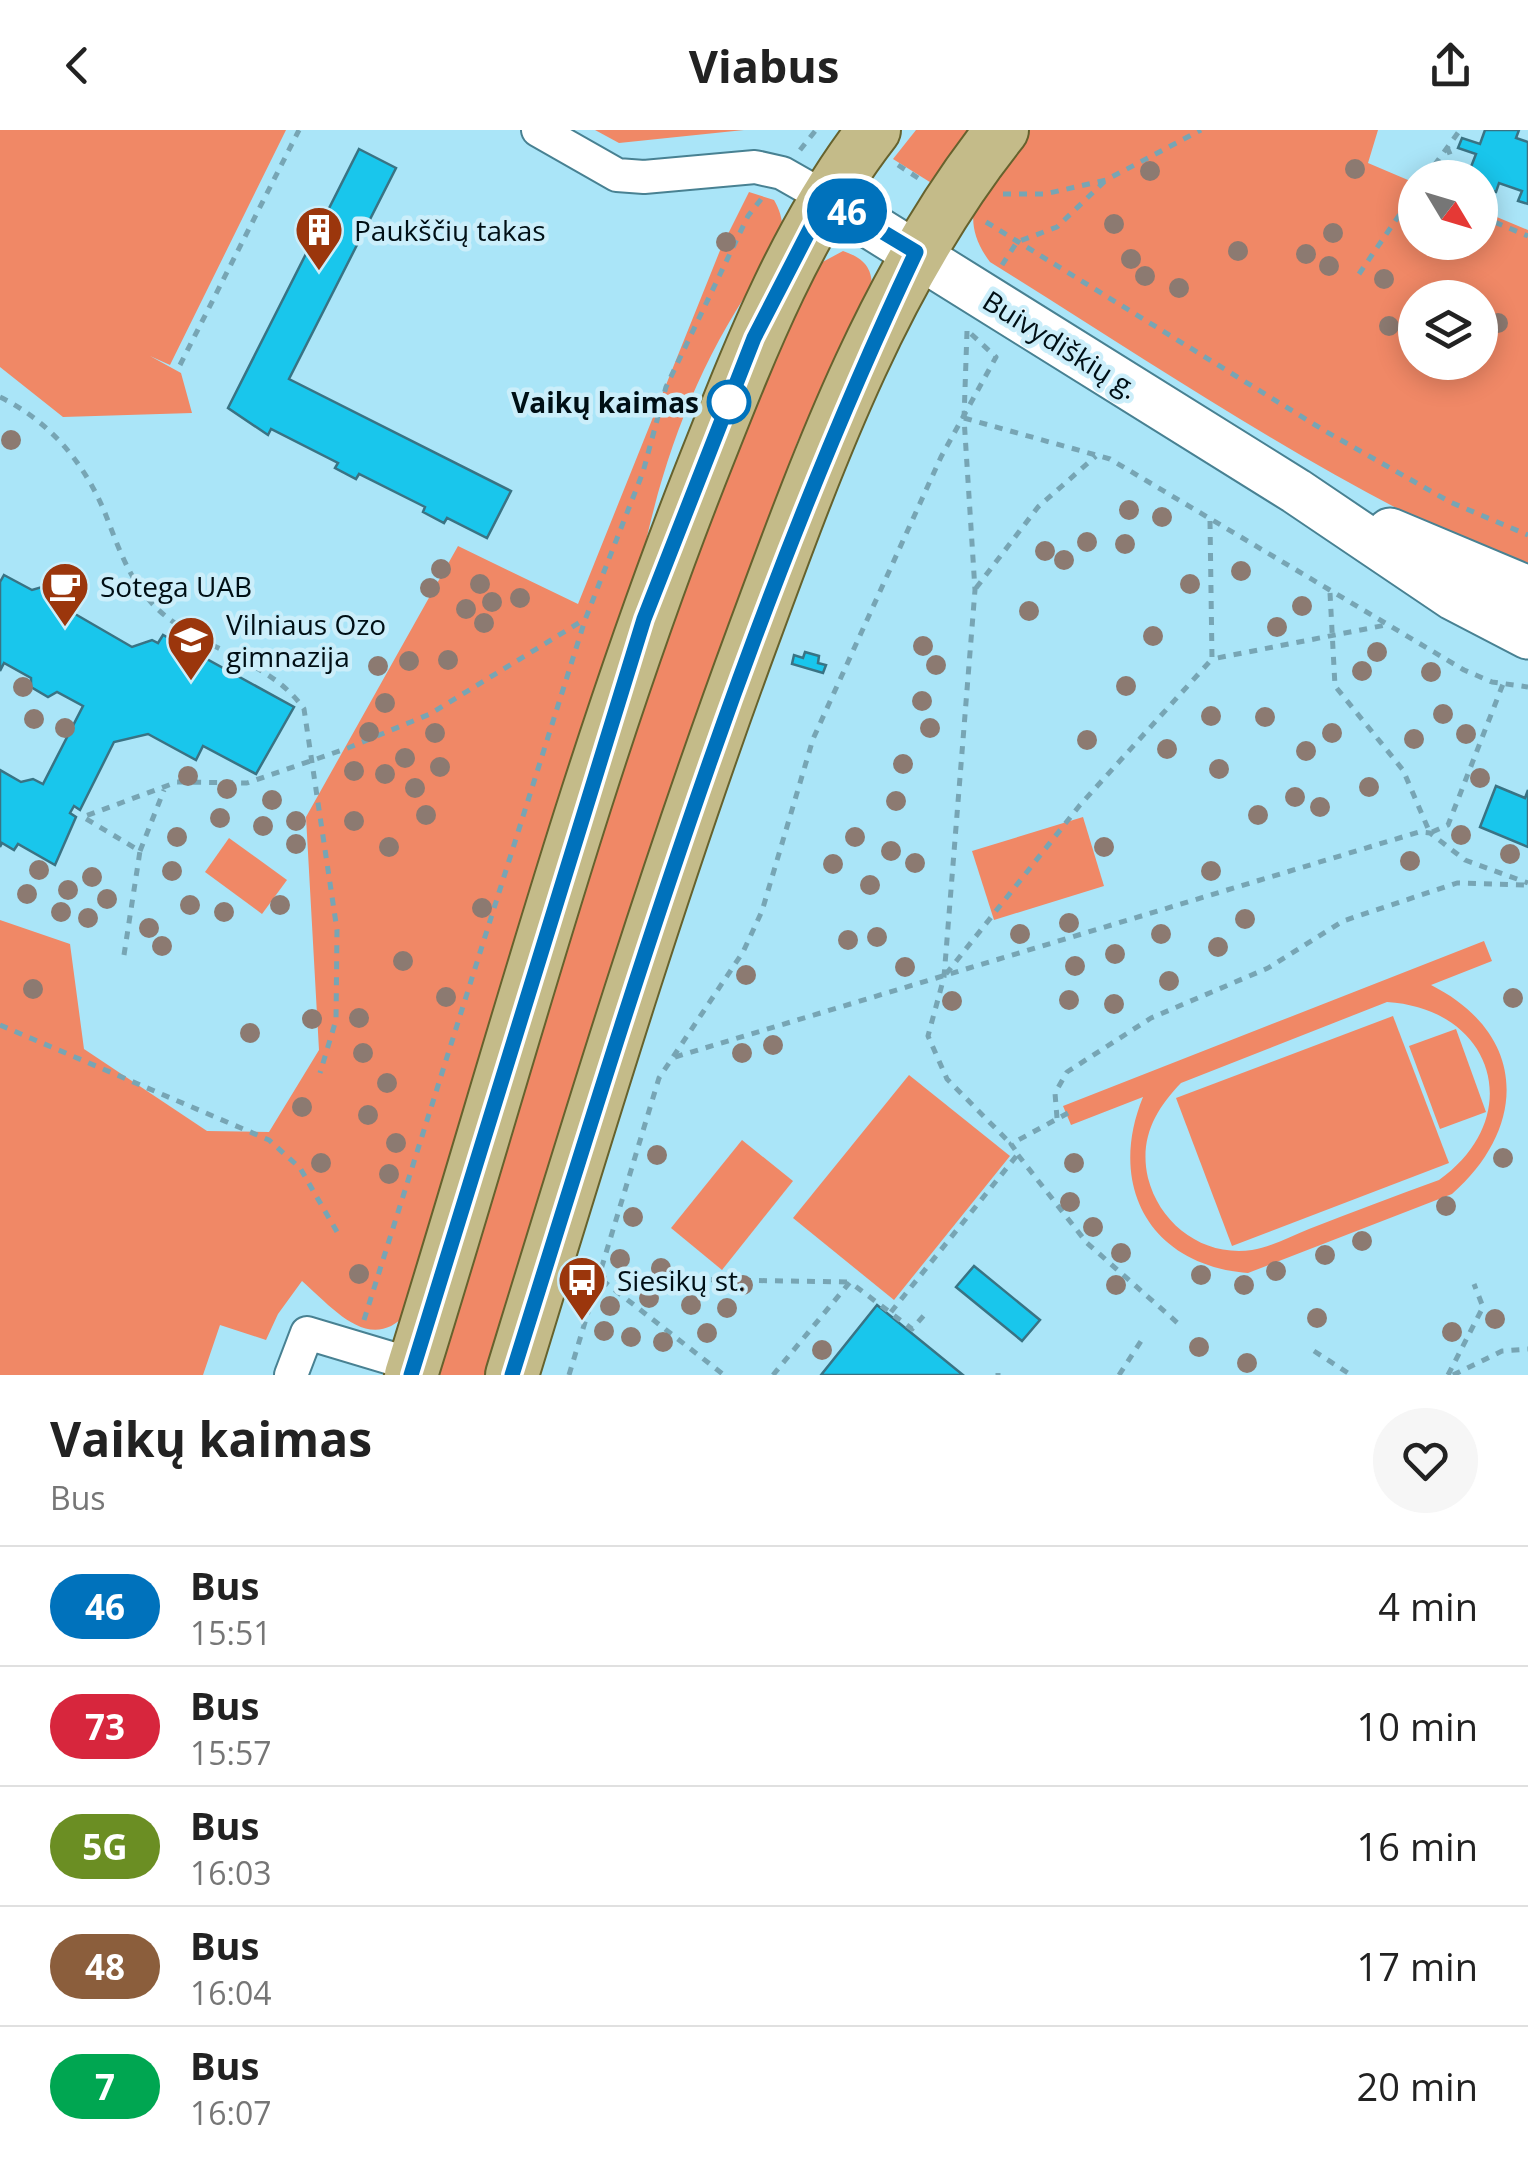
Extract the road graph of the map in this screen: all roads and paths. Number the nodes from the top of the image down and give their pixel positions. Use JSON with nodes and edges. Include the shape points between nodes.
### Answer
{"nodes":[{"id":1,"x":299,"y":130,"type":"edge"},
{"id":2,"x":538,"y":130,"type":"edge"},
{"id":3,"x":816,"y":130,"type":"edge"},
{"id":4,"x":874,"y":130,"type":"edge"},
{"id":5,"x":1002,"y":130,"type":"edge"},
{"id":6,"x":1202,"y":130,"type":"edge"},
{"id":7,"x":1460,"y":130,"type":"edge"},
{"id":8,"x":1447,"y":147,"type":"junction"},
{"id":9,"x":1438,"y":160,"type":"edge"},
{"id":10,"x":1452,"y":160,"type":"edge"},
{"id":11,"x":1106,"y":180,"type":"junction"},
{"id":12,"x":804,"y":186,"type":"junction"},
{"id":13,"x":986,"y":194,"type":"dead end"},
{"id":14,"x":971,"y":212,"type":"dead end"},
{"id":15,"x":1398,"y":217,"type":"edge"},
{"id":16,"x":1498,"y":223,"type":"edge"},
{"id":17,"x":1528,"y":236,"type":"edge"},
{"id":18,"x":1017,"y":242,"type":"junction"},
{"id":19,"x":916,"y":252,"type":"junction"},
{"id":20,"x":1360,"y":274,"type":"dead end"},
{"id":21,"x":967,"y":330,"type":"dead end"},
{"id":22,"x":180,"y":366,"type":"dead end"},
{"id":23,"x":0,"y":398,"type":"edge"},
{"id":24,"x":964,"y":418,"type":"junction"},
{"id":25,"x":1097,"y":456,"type":"junction"},
{"id":26,"x":1296,"y":491,"type":"junction"},
{"id":27,"x":1210,"y":521,"type":"junction"},
{"id":28,"x":1528,"y":535,"type":"edge"},
{"id":29,"x":1528,"y":589,"type":"edge"},
{"id":30,"x":974,"y":590,"type":"junction"},
{"id":31,"x":1330,"y":593,"type":"junction"},
{"id":32,"x":585,"y":620,"type":"junction"},
{"id":33,"x":1386,"y":625,"type":"junction"},
{"id":34,"x":1334,"y":636,"type":"junction"},
{"id":35,"x":1528,"y":636,"type":"edge"},
{"id":36,"x":1212,"y":659,"type":"junction"},
{"id":37,"x":1503,"y":684,"type":"junction"},
{"id":38,"x":1528,"y":687,"type":"edge"},
{"id":39,"x":308,"y":763,"type":"junction"},
{"id":40,"x":164,"y":790,"type":"junction"},
{"id":41,"x":1430,"y":833,"type":"junction"},
{"id":42,"x":140,"y":850,"type":"junction"},
{"id":43,"x":1528,"y":884,"type":"edge"},
{"id":44,"x":124,"y":955,"type":"dead end"},
{"id":45,"x":944,"y":977,"type":"junction"},
{"id":46,"x":0,"y":1025,"type":"edge"},
{"id":47,"x":673,"y":1058,"type":"junction"},
{"id":48,"x":320,"y":1073,"type":"dead end"},
{"id":49,"x":1068,"y":1113,"type":"dead end"},
{"id":50,"x":1058,"y":1118,"type":"junction"},
{"id":51,"x":1011,"y":1144,"type":"junction"},
{"id":52,"x":1018,"y":1154,"type":"junction"},
{"id":53,"x":340,"y":1237,"type":"dead end"},
{"id":54,"x":599,"y":1278,"type":"junction"},
{"id":55,"x":850,"y":1282,"type":"junction"},
{"id":56,"x":1474,"y":1284,"type":"dead end"},
{"id":57,"x":892,"y":1312,"type":"junction"},
{"id":58,"x":924,"y":1314,"type":"dead end"},
{"id":59,"x":1181,"y":1326,"type":"dead end"},
{"id":60,"x":1146,"y":1335,"type":"dead end"},
{"id":61,"x":356,"y":1346,"type":"junction"},
{"id":62,"x":1528,"y":1349,"type":"edge"},
{"id":63,"x":1314,"y":1352,"type":"dead end"},
{"id":64,"x":412,"y":1370,"type":"edge"},
{"id":65,"x":291,"y":1375,"type":"edge"},
{"id":66,"x":512,"y":1375,"type":"edge"},
{"id":67,"x":569,"y":1375,"type":"edge"},
{"id":68,"x":724,"y":1375,"type":"edge"},
{"id":69,"x":773,"y":1375,"type":"edge"},
{"id":70,"x":1120,"y":1375,"type":"edge"},
{"id":71,"x":1350,"y":1375,"type":"edge"},
{"id":72,"x":1451,"y":1375,"type":"edge"}],
"edges":[{"from":1,"to":22,"type":"path"},
{"from":2,"to":12,"type":"street","via":[[617,174],[755,167]]},
{"from":3,"to":12,"type":"path"},
{"from":4,"to":12,"type":"main road"},
{"from":5,"to":19,"type":"main road"},
{"from":6,"to":11,"type":"path"},
{"from":7,"to":8,"type":"path"},
{"from":8,"to":9,"type":"path"},
{"from":8,"to":10,"type":"path"},
{"from":11,"to":13,"type":"path","via":[[1045,194]]},
{"from":11,"to":18,"type":"path","via":[[1057,227]]},
{"from":12,"to":19,"type":"main road","name":"Buivydiškių g."},
{"from":12,"to":32,"type":"path","via":[[748,216],[666,387],[643,472]]},
{"from":12,"to":64,"type":"main road","via":[[754,338],[644,619]]},
{"from":14,"to":18,"type":"path"},
{"from":15,"to":20,"type":"path"},
{"from":16,"to":17,"type":"path"},
{"from":18,"to":28,"type":"path","via":[[1324,431],[1450,502]]},
{"from":19,"to":26,"type":"main road","name":"Buivydiškių g."},
{"from":19,"to":66,"type":"main road","via":[[788,542],[723,718],[642,950]]},
{"from":21,"to":24,"type":"path"},
{"from":23,"to":39,"type":"path","via":[[44,424],[83,470],[116,546],[160,612],[288,686],[304,709]]},
{"from":24,"to":25,"type":"path"},
{"from":24,"to":30,"type":"path"},
{"from":24,"to":47,"type":"path","via":[[813,738],[762,911]]},
{"from":25,"to":27,"type":"path"},
{"from":25,"to":30,"type":"path","via":[[1038,507]]},
{"from":26,"to":29,"type":"main road","name":"Buivydiškių g."},
{"from":26,"to":35,"type":"main road","name":"Buivydiškių g.","via":[[1454,598]]},
{"from":27,"to":31,"type":"path"},
{"from":27,"to":36,"type":"path"},
{"from":30,"to":45,"type":"path"},
{"from":31,"to":33,"type":"path"},
{"from":31,"to":34,"type":"path"},
{"from":32,"to":39,"type":"path","via":[[430,714]]},
{"from":32,"to":61,"type":"path"},
{"from":33,"to":34,"type":"path"},
{"from":33,"to":37,"type":"path","via":[[1464,670]]},
{"from":34,"to":36,"type":"path"},
{"from":34,"to":41,"type":"path","via":[[1335,686],[1402,770]]},
{"from":36,"to":45,"type":"path","via":[[1080,804]]},
{"from":37,"to":38,"type":"path"},
{"from":37,"to":41,"type":"path","via":[[1448,825]]},
{"from":39,"to":40,"type":"path","via":[[248,783],[176,782]]},
{"from":39,"to":48,"type":"path","via":[[328,847],[337,930],[336,1020]]},
{"from":40,"to":42,"type":"path"},
{"from":40,"to":42,"type":"path","via":[[84,817]]},
{"from":41,"to":43,"type":"path","via":[[1465,860]]},
{"from":41,"to":45,"type":"path"},
{"from":42,"to":44,"type":"path"},
{"from":43,"to":50,"type":"path","via":[[1456,883],[1343,921],[1268,968],[1151,1018],[1067,1072],[1054,1093]]},
{"from":45,"to":47,"type":"path"},
{"from":45,"to":51,"type":"path","via":[[928,1036],[946,1079]]},
{"from":46,"to":53,"type":"path","via":[[269,1140],[300,1168]]},
{"from":47,"to":54,"type":"path","via":[[659,1078]]},
{"from":49,"to":50,"type":"path"},
{"from":50,"to":51,"type":"path"},
{"from":51,"to":52,"type":"path"},
{"from":52,"to":57,"type":"path"},
{"from":52,"to":59,"type":"path","via":[[1087,1242]]},
{"from":54,"to":55,"type":"path"},
{"from":54,"to":67,"type":"path"},
{"from":54,"to":68,"type":"path"},
{"from":55,"to":57,"type":"path"},
{"from":55,"to":69,"type":"path"},
{"from":56,"to":72,"type":"path","via":[[1483,1307]]},
{"from":57,"to":58,"type":"path","via":[[912,1328]]},
{"from":60,"to":70,"type":"path"},
{"from":61,"to":64,"type":"street"},
{"from":61,"to":65,"type":"street","via":[[307,1333]]},
{"from":62,"to":72,"type":"path","via":[[1502,1352]]},
{"from":63,"to":71,"type":"path"}]}
